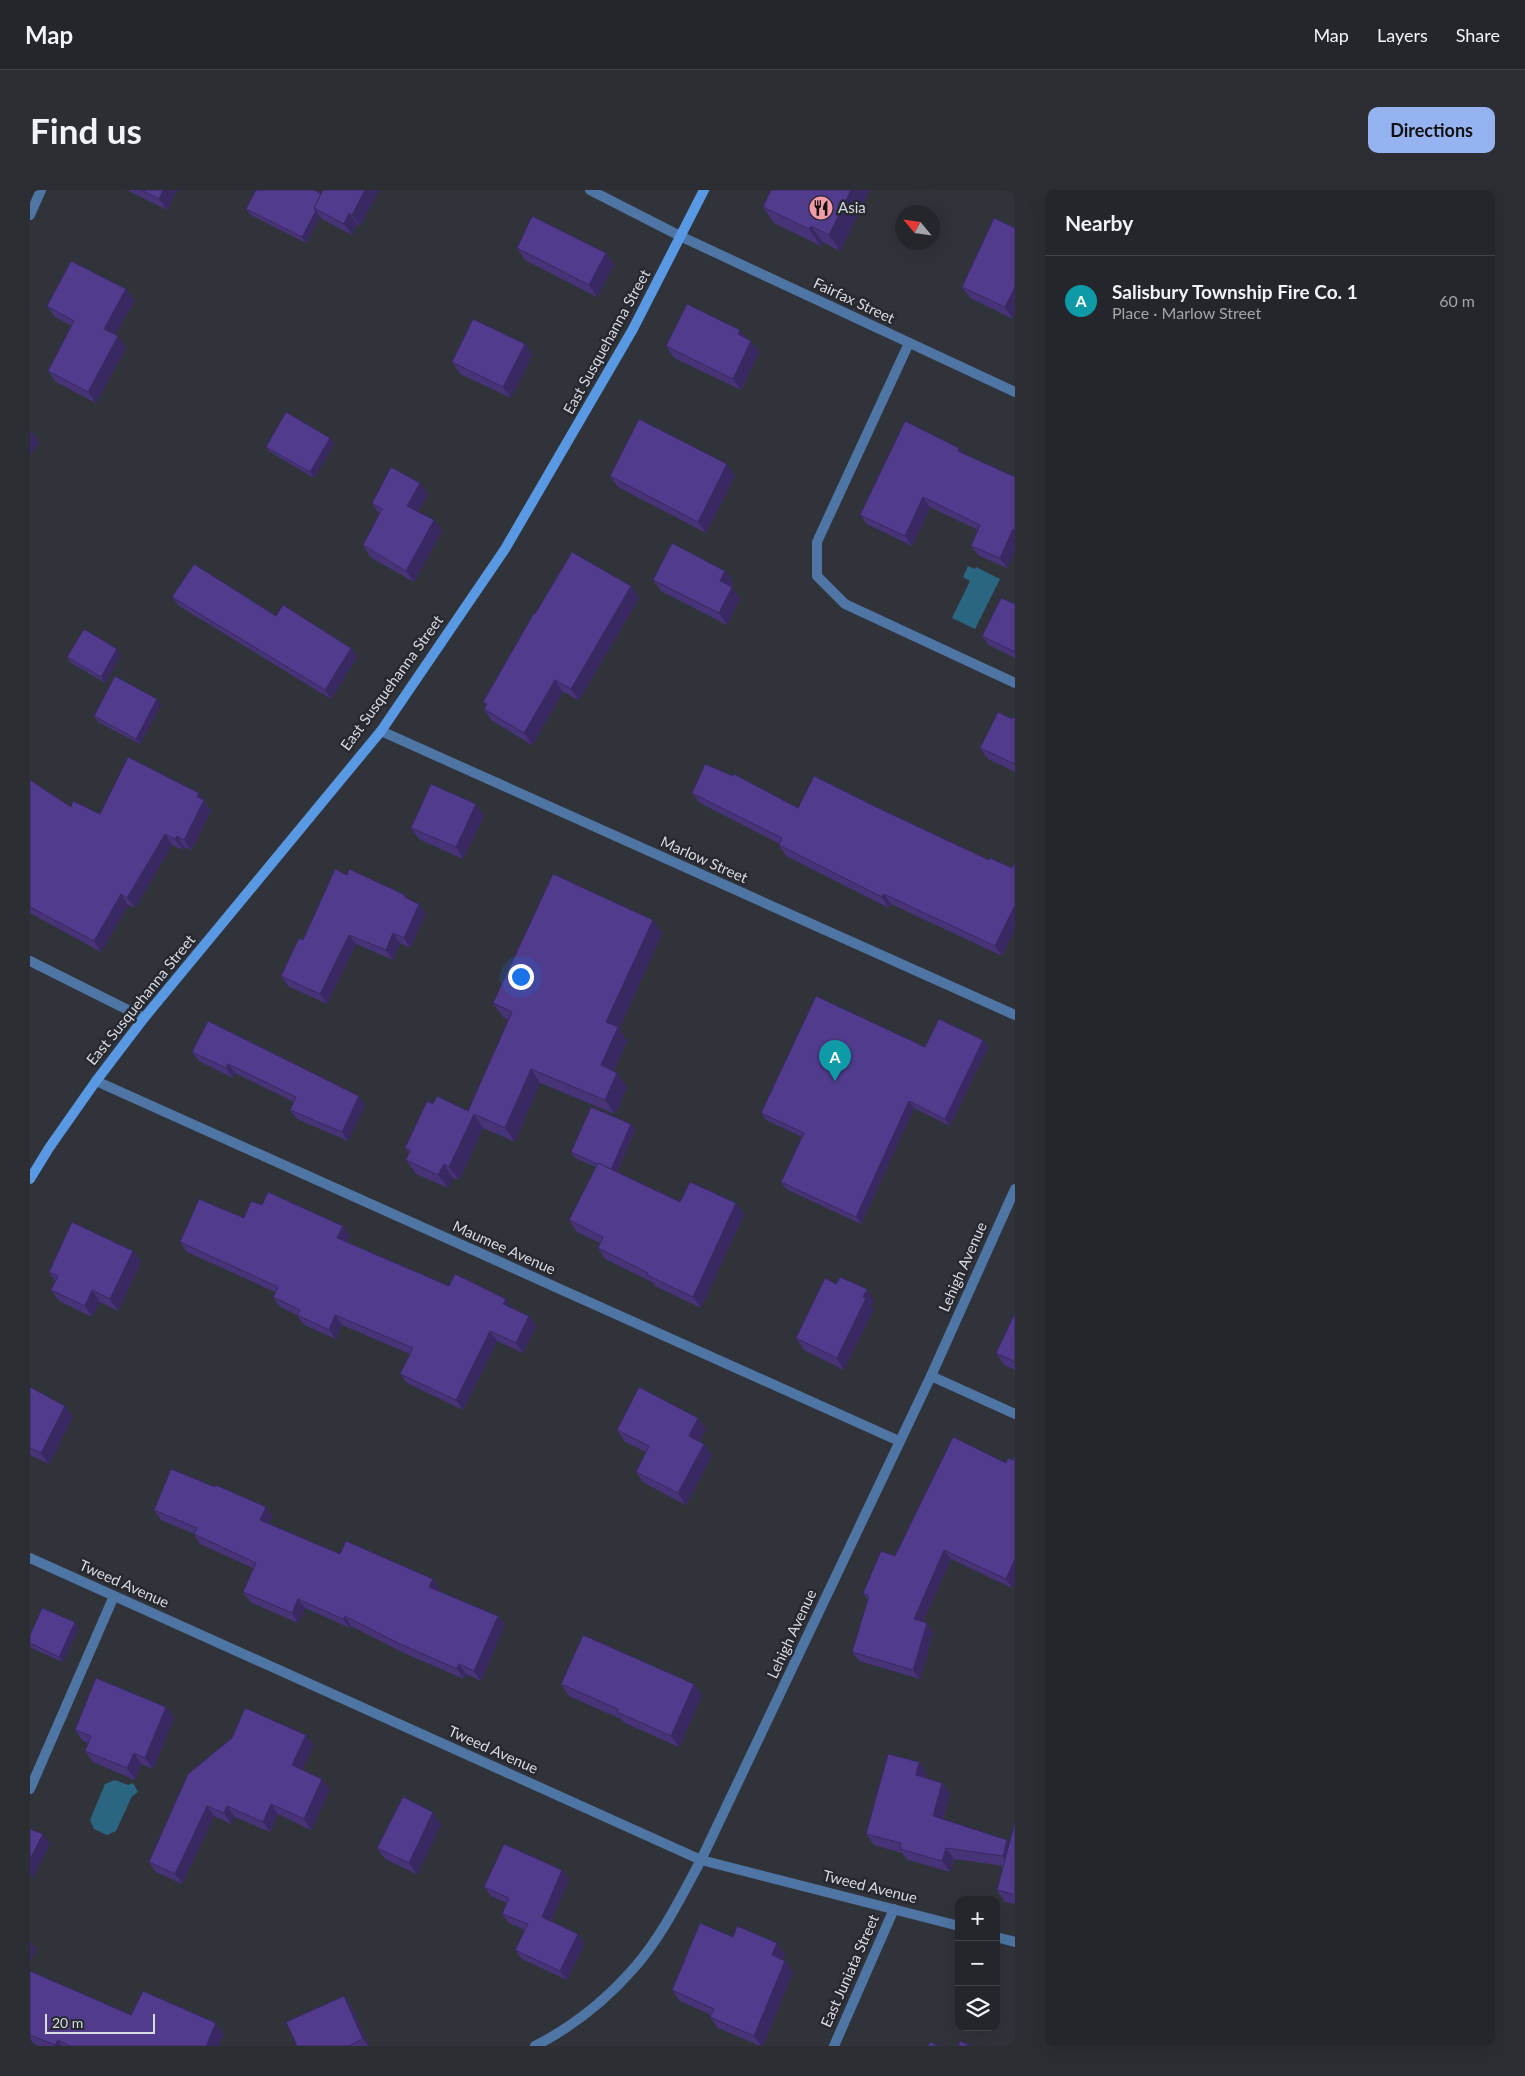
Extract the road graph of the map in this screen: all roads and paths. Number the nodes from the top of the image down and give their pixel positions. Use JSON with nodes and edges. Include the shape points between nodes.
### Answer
{"nodes":[{"id":1,"x":41,"y":190,"type":"edge"},
{"id":2,"x":590,"y":190,"type":"edge"},
{"id":3,"x":704,"y":190,"type":"edge"},
{"id":4,"x":30,"y":215,"type":"edge"},
{"id":5,"x":682,"y":237,"type":"junction"},
{"id":6,"x":909,"y":343,"type":"junction"},
{"id":7,"x":1015,"y":392,"type":"edge"},
{"id":8,"x":1015,"y":682,"type":"edge"},
{"id":9,"x":381,"y":731,"type":"junction"},
{"id":10,"x":30,"y":961,"type":"edge"},
{"id":11,"x":1015,"y":1016,"type":"edge"},
{"id":12,"x":144,"y":1018,"type":"junction"},
{"id":13,"x":96,"y":1081,"type":"junction"},
{"id":14,"x":30,"y":1179,"type":"edge"},
{"id":15,"x":1015,"y":1189,"type":"edge"},
{"id":16,"x":931,"y":1376,"type":"junction"},
{"id":17,"x":1015,"y":1414,"type":"edge"},
{"id":18,"x":899,"y":1441,"type":"junction"},
{"id":19,"x":30,"y":1558,"type":"edge"},
{"id":20,"x":114,"y":1596,"type":"junction"},
{"id":21,"x":30,"y":1789,"type":"edge"},
{"id":22,"x":701,"y":1860,"type":"junction"},
{"id":23,"x":894,"y":1908,"type":"junction"},
{"id":24,"x":955,"y":1925,"type":"edge"},
{"id":25,"x":1000,"y":1938,"type":"edge"},
{"id":26,"x":1015,"y":1942,"type":"edge"},
{"id":27,"x":535,"y":2046,"type":"edge"},
{"id":28,"x":834,"y":2046,"type":"edge"}],
"edges":[{"from":1,"to":4,"type":"street"},
{"from":2,"to":5,"type":"street","name":"Fairfax Street"},
{"from":3,"to":5,"type":"main road","name":"East Susquehanna Street"},
{"from":5,"to":6,"type":"street","name":"Fairfax Street"},
{"from":5,"to":9,"type":"main road","name":"East Susquehanna Street","via":[[633,329],[505,548]]},
{"from":6,"to":7,"type":"street","name":"Fairfax Street"},
{"from":6,"to":8,"type":"street","via":[[817,542],[817,576],[845,604]]},
{"from":9,"to":11,"type":"street","name":"Marlow Street"},
{"from":9,"to":12,"type":"main road","name":"East Susquehanna Street"},
{"from":10,"to":12,"type":"street"},
{"from":12,"to":13,"type":"main road","name":"East Susquehanna Street"},
{"from":13,"to":14,"type":"main road","name":"East Susquehanna Street"},
{"from":13,"to":18,"type":"street","name":"Maumee Avenue"},
{"from":15,"to":16,"type":"street","name":"Lehigh Avenue"},
{"from":16,"to":17,"type":"street"},
{"from":16,"to":18,"type":"street","name":"Lehigh Avenue"},
{"from":18,"to":22,"type":"street","name":"Lehigh Avenue"},
{"from":19,"to":20,"type":"street","name":"Tweed Avenue"},
{"from":20,"to":21,"type":"street"},
{"from":20,"to":22,"type":"street","name":"Tweed Avenue"},
{"from":22,"to":23,"type":"street","name":"Tweed Avenue"},
{"from":22,"to":27,"type":"street","name":"Lehigh Avenue","via":[[665,1924],[634,1968],[592,2009]]},
{"from":23,"to":24,"type":"street","name":"Tweed Avenue"},
{"from":23,"to":28,"type":"street","name":"East Juniata Street"},
{"from":25,"to":26,"type":"street"}]}
